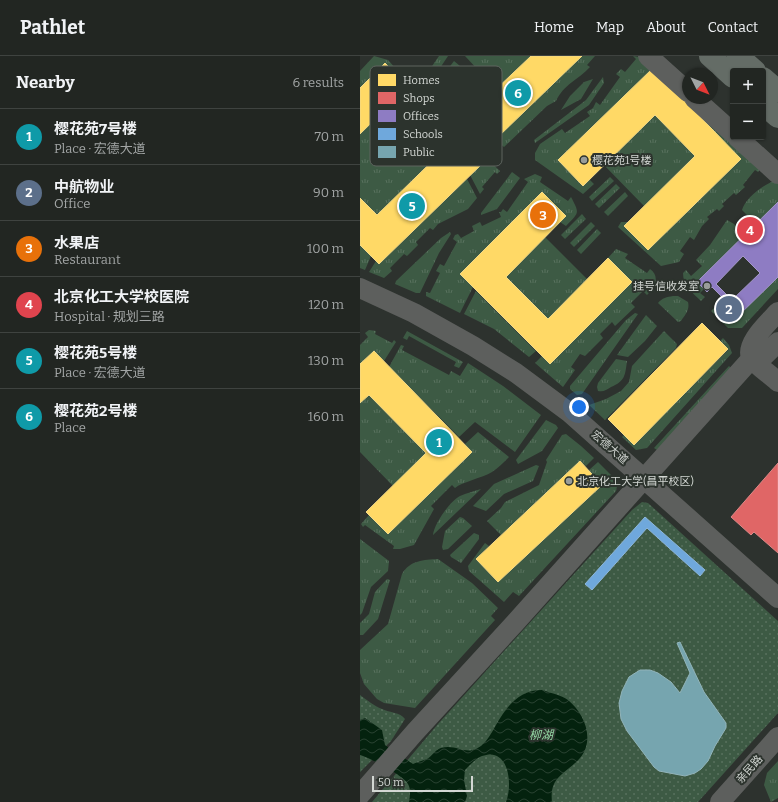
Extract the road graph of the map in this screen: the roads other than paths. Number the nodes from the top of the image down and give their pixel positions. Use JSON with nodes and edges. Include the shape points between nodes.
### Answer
{"nodes":[{"id":1,"x":648,"y":56,"type":"edge"},
{"id":2,"x":710,"y":56,"type":"edge"},
{"id":3,"x":738,"y":56,"type":"edge"},
{"id":4,"x":752,"y":68,"type":"edge"},
{"id":5,"x":730,"y":74,"type":"edge"},
{"id":6,"x":766,"y":81,"type":"edge"},
{"id":7,"x":682,"y":87,"type":"edge"},
{"id":8,"x":778,"y":91,"type":"edge"},
{"id":9,"x":701,"y":104,"type":"edge"},
{"id":10,"x":766,"y":107,"type":"edge"},
{"id":11,"x":778,"y":117,"type":"edge"},
{"id":12,"x":730,"y":130,"type":"edge"},
{"id":13,"x":740,"y":140,"type":"edge"},
{"id":14,"x":778,"y":174,"type":"edge"},
{"id":15,"x":360,"y":288,"type":"edge"},
{"id":16,"x":778,"y":312,"type":"edge"},
{"id":17,"x":778,"y":342,"type":"edge"},
{"id":18,"x":752,"y":358,"type":"junction"},
{"id":19,"x":778,"y":382,"type":"edge"},
{"id":20,"x":644,"y":478,"type":"junction"},
{"id":21,"x":778,"y":598,"type":"edge"},
{"id":22,"x":778,"y":737,"type":"edge"},
{"id":23,"x":360,"y":796,"type":"edge"},
{"id":24,"x":720,"y":802,"type":"edge"}],
"edges":[{"from":1,"to":7,"type":"street"},
{"from":2,"to":5,"type":"main road"},
{"from":3,"to":4,"type":"main road"},
{"from":6,"to":8,"type":"main road"},
{"from":9,"to":12,"type":"street"},
{"from":10,"to":11,"type":"main road"},
{"from":13,"to":14,"type":"street"},
{"from":15,"to":20,"type":"street","name":"宏德大道","via":[[414,313],[516,374],[575,417]]},
{"from":16,"to":18,"type":"street","via":[[753,340],[750,346]]},
{"from":17,"to":18,"type":"street","via":[[763,357]]},
{"from":18,"to":19,"type":"street"},
{"from":18,"to":20,"type":"street"},
{"from":20,"to":21,"type":"street","name":"宏德大道"},
{"from":20,"to":23,"type":"street"},
{"from":22,"to":24,"type":"street","name":"亲民路"}]}
